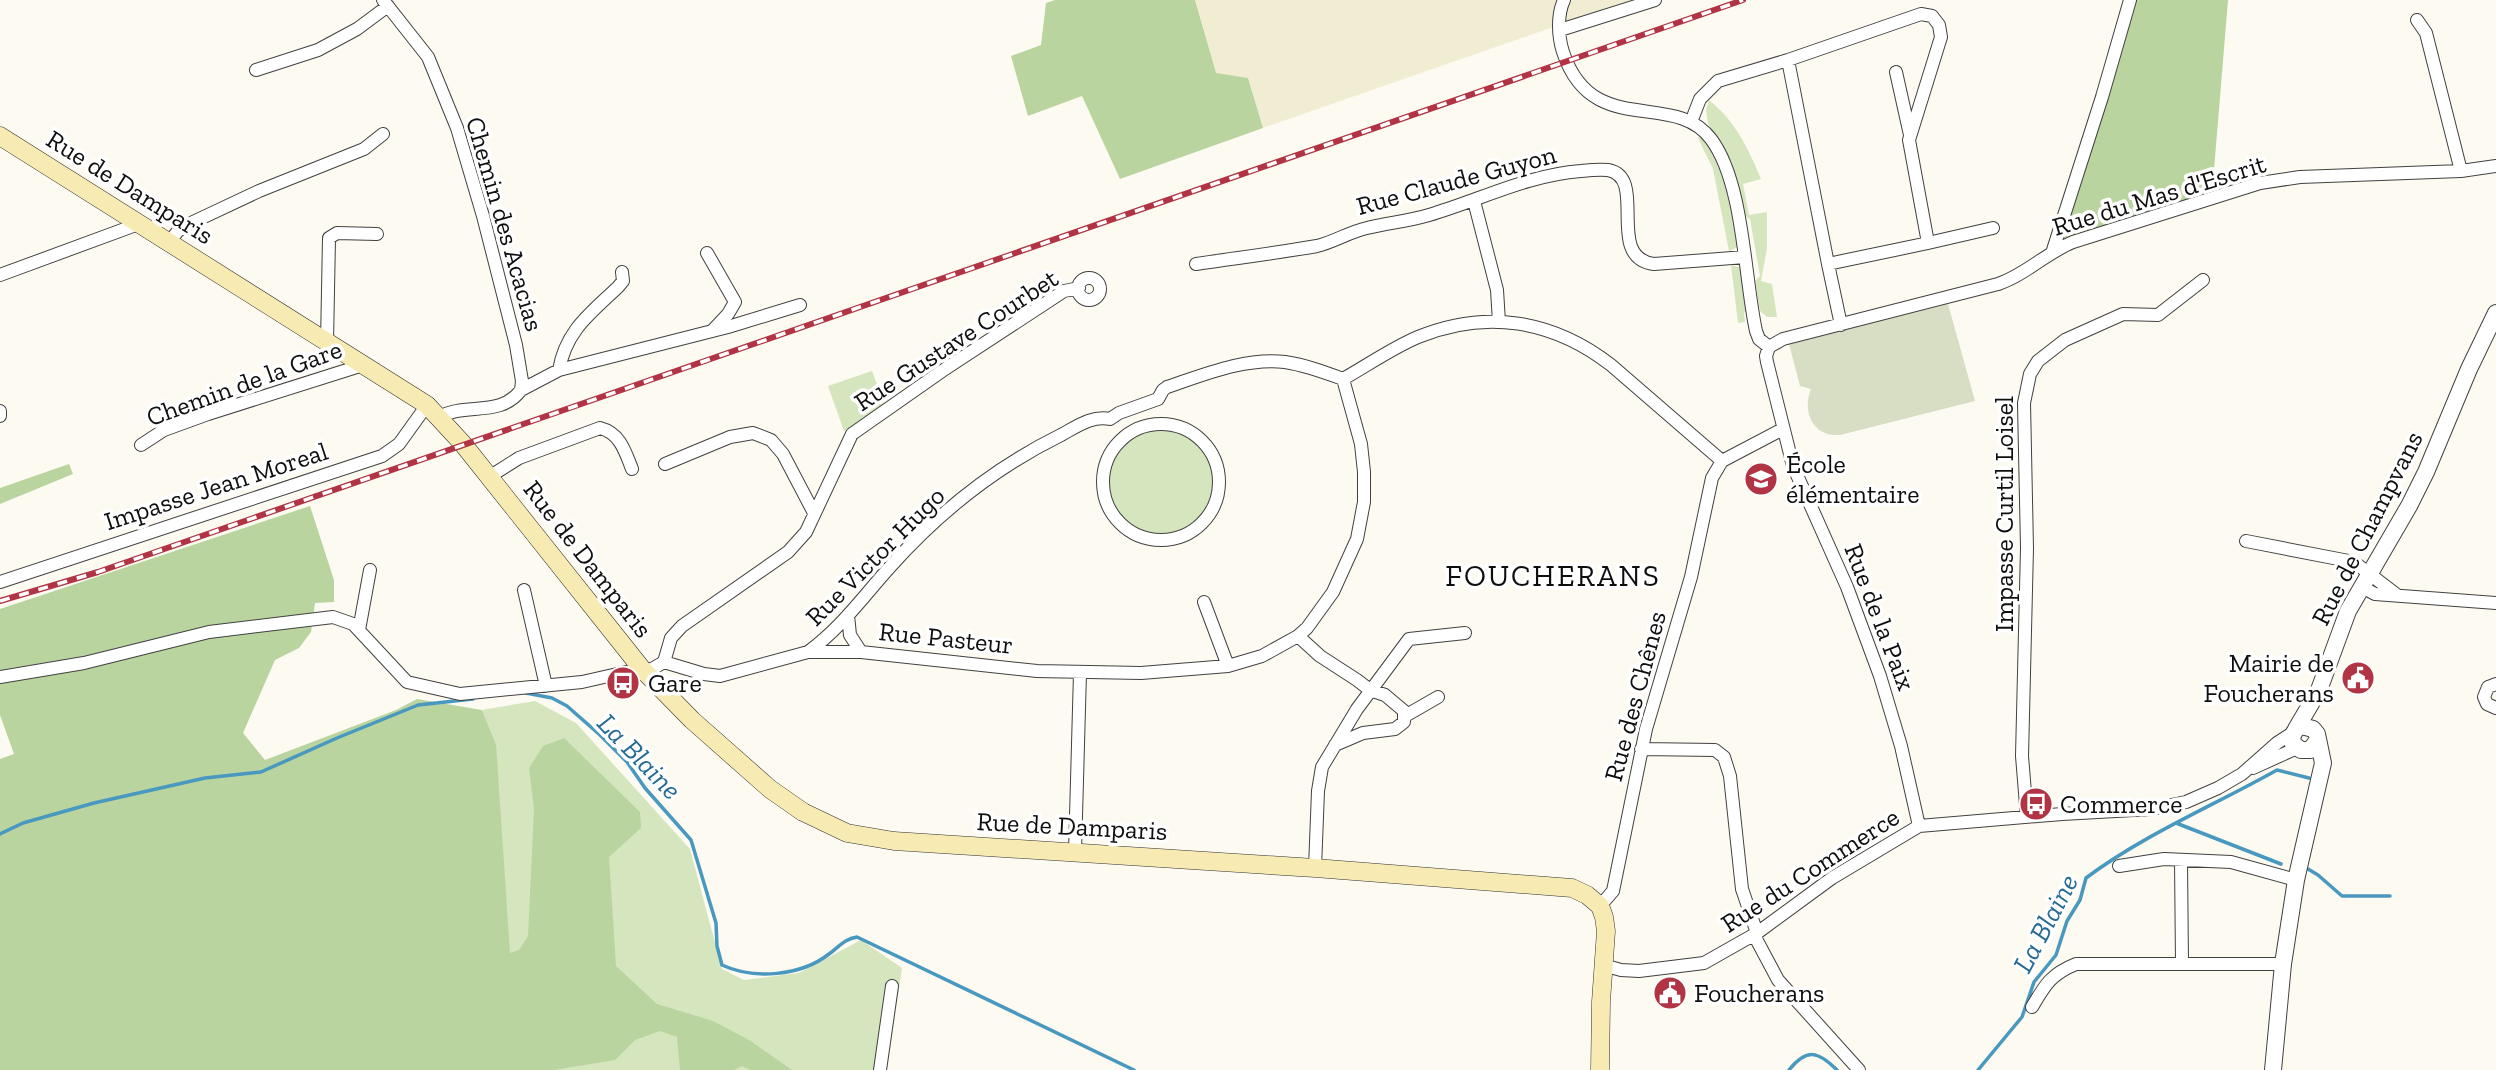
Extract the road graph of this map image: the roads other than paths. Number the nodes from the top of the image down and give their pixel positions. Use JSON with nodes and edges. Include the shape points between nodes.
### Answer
{"nodes":[{"id":1,"x":1564,"y":0,"type":"edge"},
{"id":2,"x":1655,"y":0,"type":"edge"},
{"id":3,"x":2130,"y":0,"type":"edge"},
{"id":4,"x":385,"y":3,"type":"edge"},
{"id":5,"x":2417,"y":20,"type":"dead end"},
{"id":6,"x":1560,"y":30,"type":"junction"},
{"id":7,"x":1787,"y":60,"type":"junction"},
{"id":8,"x":256,"y":70,"type":"dead end"},
{"id":9,"x":1896,"y":72,"type":"dead end"},
{"id":10,"x":1691,"y":122,"type":"junction"},
{"id":11,"x":383,"y":134,"type":"dead end"},
{"id":12,"x":0,"y":136,"type":"edge"},
{"id":13,"x":1910,"y":136,"type":"junction"},
{"id":14,"x":2496,"y":166,"type":"edge"},
{"id":15,"x":2461,"y":171,"type":"junction"},
{"id":16,"x":1474,"y":201,"type":"junction"},
{"id":17,"x":137,"y":222,"type":"junction"},
{"id":18,"x":1993,"y":228,"type":"dead end"},
{"id":19,"x":377,"y":234,"type":"dead end"},
{"id":20,"x":169,"y":242,"type":"junction"},
{"id":21,"x":1928,"y":243,"type":"junction"},
{"id":22,"x":2053,"y":250,"type":"junction"},
{"id":23,"x":707,"y":253,"type":"dead end"},
{"id":24,"x":1745,"y":257,"type":"junction"},
{"id":25,"x":1196,"y":264,"type":"dead end"},
{"id":26,"x":1828,"y":264,"type":"junction"},
{"id":27,"x":622,"y":272,"type":"dead end"},
{"id":28,"x":0,"y":275,"type":"edge"},
{"id":29,"x":2203,"y":280,"type":"dead end"},
{"id":30,"x":1079,"y":288,"type":"dead end"},
{"id":31,"x":800,"y":304,"type":"dead end"},
{"id":32,"x":2496,"y":313,"type":"edge"},
{"id":33,"x":1499,"y":322,"type":"junction"},
{"id":34,"x":1841,"y":325,"type":"junction"},
{"id":35,"x":712,"y":331,"type":"junction"},
{"id":36,"x":327,"y":343,"type":"junction"},
{"id":37,"x":1769,"y":347,"type":"junction"},
{"id":38,"x":363,"y":365,"type":"junction"},
{"id":39,"x":559,"y":370,"type":"junction"},
{"id":40,"x":1343,"y":379,"type":"junction"},
{"id":41,"x":521,"y":390,"type":"junction"},
{"id":42,"x":1158,"y":399,"type":"junction"},
{"id":43,"x":433,"y":411,"type":"junction"},
{"id":44,"x":1110,"y":419,"type":"junction"},
{"id":45,"x":1175,"y":426,"type":"junction"},
{"id":46,"x":1783,"y":429,"type":"junction"},
{"id":47,"x":141,"y":445,"type":"dead end"},
{"id":48,"x":1111,"y":452,"type":"junction"},
{"id":49,"x":1722,"y":461,"type":"junction"},
{"id":50,"x":665,"y":464,"type":"dead end"},
{"id":51,"x":632,"y":469,"type":"dead end"},
{"id":52,"x":489,"y":477,"type":"junction"},
{"id":53,"x":814,"y":513,"type":"junction"},
{"id":54,"x":2246,"y":541,"type":"dead end"},
{"id":55,"x":370,"y":570,"type":"dead end"},
{"id":56,"x":0,"y":582,"type":"edge"},
{"id":57,"x":2369,"y":584,"type":"junction"},
{"id":58,"x":524,"y":590,"type":"dead end"},
{"id":59,"x":2398,"y":595,"type":"junction"},
{"id":60,"x":1204,"y":602,"type":"dead end"},
{"id":61,"x":2496,"y":603,"type":"edge"},
{"id":62,"x":848,"y":615,"type":"junction"},
{"id":63,"x":359,"y":630,"type":"junction"},
{"id":64,"x":1465,"y":633,"type":"dead end"},
{"id":65,"x":1298,"y":636,"type":"junction"},
{"id":66,"x":808,"y":652,"type":"junction"},
{"id":67,"x":861,"y":652,"type":"junction"},
{"id":68,"x":664,"y":662,"type":"junction"},
{"id":69,"x":1228,"y":666,"type":"junction"},
{"id":70,"x":642,"y":669,"type":"junction"},
{"id":71,"x":1080,"y":673,"type":"junction"},
{"id":72,"x":0,"y":677,"type":"edge"},
{"id":73,"x":2496,"y":684,"type":"edge"},
{"id":74,"x":546,"y":686,"type":"junction"},
{"id":75,"x":1370,"y":690,"type":"junction"},
{"id":76,"x":2319,"y":690,"type":"junction"},
{"id":77,"x":1438,"y":698,"type":"dead end"},
{"id":78,"x":2496,"y":708,"type":"edge"},
{"id":79,"x":1405,"y":716,"type":"junction"},
{"id":80,"x":2317,"y":738,"type":"junction"},
{"id":81,"x":2297,"y":740,"type":"junction"},
{"id":82,"x":1335,"y":745,"type":"junction"},
{"id":83,"x":1641,"y":749,"type":"junction"},
{"id":84,"x":2317,"y":781,"type":"junction"},
{"id":85,"x":2026,"y":817,"type":"junction"},
{"id":86,"x":1919,"y":826,"type":"junction"},
{"id":87,"x":1076,"y":852,"type":"junction"},
{"id":88,"x":2181,"y":860,"type":"junction"},
{"id":89,"x":2119,"y":866,"type":"dead end"},
{"id":90,"x":1315,"y":868,"type":"junction"},
{"id":91,"x":2296,"y":880,"type":"junction"},
{"id":92,"x":1600,"y":906,"type":"junction"},
{"id":93,"x":1755,"y":934,"type":"junction"},
{"id":94,"x":2182,"y":964,"type":"junction"},
{"id":95,"x":2283,"y":964,"type":"junction"},
{"id":96,"x":1603,"y":965,"type":"junction"},
{"id":97,"x":892,"y":986,"type":"dead end"},
{"id":98,"x":2032,"y":1007,"type":"dead end"},
{"id":99,"x":880,"y":1070,"type":"edge"},
{"id":100,"x":1600,"y":1070,"type":"edge"},
{"id":101,"x":1859,"y":1070,"type":"edge"},
{"id":102,"x":2273,"y":1070,"type":"edge"}],
"edges":[{"from":1,"to":6,"type":"street"},
{"from":2,"to":6,"type":"street"},
{"from":3,"to":22,"type":"street"},
{"from":4,"to":8,"type":"street","via":[[357,29],[318,50]]},
{"from":4,"to":41,"type":"street","name":"Chemin des Acacias","via":[[428,57],[457,128],[513,332]]},
{"from":5,"to":15,"type":"street","via":[[2426,33]]},
{"from":6,"to":10,"type":"street","via":[[1566,62],[1583,89],[1619,107]]},
{"from":7,"to":10,"type":"street","via":[[1718,81],[1700,99]]},
{"from":7,"to":13,"type":"street","via":[[1921,14],[1932,16],[1941,37]]},
{"from":7,"to":26,"type":"street"},
{"from":9,"to":13,"type":"street"},
{"from":10,"to":24,"type":"street","via":[[1710,138],[1723,159]]},
{"from":11,"to":20,"type":"street","via":[[363,149],[191,223]]},
{"from":12,"to":17,"type":"main road","name":"Rue de Damparis"},
{"from":13,"to":21,"type":"street"},
{"from":14,"to":15,"type":"street","name":"Rue du Mas d'Escrit"},
{"from":15,"to":22,"type":"street","name":"Rue du Mas d'Escrit","via":[[2300,177],[2260,183]]},
{"from":16,"to":24,"type":"street","name":"Rue Claude Guyon","via":[[1548,174],[1612,171],[1623,181],[1631,247],[1643,261]]},
{"from":16,"to":25,"type":"street","name":"Rue Claude Guyon","via":[[1354,231],[1319,245]]},
{"from":16,"to":33,"type":"street","via":[[1497,290]]},
{"from":17,"to":20,"type":"main road","name":"Rue de Damparis"},
{"from":17,"to":28,"type":"street"},
{"from":18,"to":21,"type":"street"},
{"from":19,"to":36,"type":"street","via":[[337,233],[329,238]]},
{"from":20,"to":36,"type":"main road","name":"Rue de Damparis"},
{"from":21,"to":26,"type":"street"},
{"from":22,"to":34,"type":"street","name":"Rue du Mas d'Escrit","via":[[2008,281]]},
{"from":23,"to":35,"type":"street","via":[[735,302]]},
{"from":24,"to":37,"type":"street","via":[[1756,331]]},
{"from":26,"to":34,"type":"street"},
{"from":27,"to":39,"type":"street","via":[[618,287],[581,321]]},
{"from":29,"to":85,"type":"street","name":"Impasse Curtil Loisel","via":[[2158,315],[2123,314],[2065,340],[2043,356],[2030,374],[2024,403],[2027,548],[2022,756]]},
{"from":30,"to":53,"type":"street","name":"Rue Gustave Courbet","via":[[1064,291],[852,434]]},
{"from":31,"to":35,"type":"street"},
{"from":32,"to":57,"type":"street","name":"Rue de Champvans","via":[[2426,472]]},
{"from":33,"to":40,"type":"street","via":[[1463,324],[1429,333]]},
{"from":33,"to":49,"type":"street","via":[[1548,330],[1594,351]]},
{"from":34,"to":37,"type":"street","name":"Rue du Mas d'Escrit","via":[[1783,339]]},
{"from":35,"to":39,"type":"street"},
{"from":36,"to":38,"type":"main road","name":"Rue de Damparis"},
{"from":37,"to":46,"type":"street","name":"Rue de la Paix","via":[[1766,356]]},
{"from":38,"to":43,"type":"main road","name":"Rue de Damparis"},
{"from":38,"to":47,"type":"street","name":"Chemin de la Gare","via":[[208,414],[164,430]]},
{"from":39,"to":41,"type":"street"},
{"from":40,"to":42,"type":"street","name":"Rue Victor Hugo","via":[[1282,361],[1259,362],[1167,387]]},
{"from":40,"to":65,"type":"street","name":"Rue Pasteur","via":[[1361,443],[1361,521],[1338,584]]},
{"from":41,"to":43,"type":"street","via":[[494,407]]},
{"from":42,"to":44,"type":"street","name":"Rue Victor Hugo"},
{"from":42,"to":45,"type":"street","via":[[1162,413]]},
{"from":43,"to":52,"type":"main road","name":"Rue de Damparis"},
{"from":43,"to":56,"type":"street","name":"Impasse Jean Moreal","via":[[382,456]]},
{"from":44,"to":48,"type":"street"},
{"from":44,"to":62,"type":"street","name":"Rue Victor Hugo","via":[[1085,422],[979,486],[917,538]]},
{"from":45,"to":48,"type":"street","via":[[1142,427]]},
{"from":45,"to":48,"type":"street","via":[[1206,446],[1219,475],[1218,493],[1208,516],[1182,537],[1147,539],[1117,520],[1103,487]]},
{"from":46,"to":49,"type":"street"},
{"from":46,"to":86,"type":"street","name":"Rue de la Paix","via":[[1793,466],[1868,639],[1896,726]]},
{"from":49,"to":83,"type":"street","name":"Rue des Chênes","via":[[1712,478],[1691,577]]},
{"from":50,"to":53,"type":"street","via":[[730,437],[753,433],[771,440],[783,454]]},
{"from":51,"to":52,"type":"street","via":[[620,441],[600,428],[519,458]]},
{"from":52,"to":70,"type":"main road","name":"Rue de Damparis"},
{"from":53,"to":68,"type":"street","name":"Rue Gustave Courbet","via":[[806,532],[788,552],[676,632]]},
{"from":54,"to":57,"type":"street","via":[[2354,562]]},
{"from":55,"to":63,"type":"street"},
{"from":57,"to":59,"type":"street"},
{"from":57,"to":59,"type":"street"},
{"from":57,"to":76,"type":"street","name":"Rue de Champvans","via":[[2348,611]]},
{"from":58,"to":74,"type":"street"},
{"from":59,"to":61,"type":"street"},
{"from":60,"to":69,"type":"street"},
{"from":62,"to":66,"type":"street","name":"Rue Victor Hugo"},
{"from":62,"to":67,"type":"street","via":[[850,635]]},
{"from":63,"to":72,"type":"street","via":[[333,617],[209,632],[84,663]]},
{"from":63,"to":74,"type":"street","via":[[407,682],[460,694]]},
{"from":64,"to":75,"type":"street","via":[[1409,639]]},
{"from":65,"to":69,"type":"street","name":"Rue Pasteur","via":[[1262,656]]},
{"from":65,"to":75,"type":"street"},
{"from":66,"to":67,"type":"street","name":"Rue Pasteur"},
{"from":66,"to":68,"type":"street","name":"Rue Pasteur","via":[[720,676]]},
{"from":67,"to":71,"type":"street","name":"Rue Pasteur"},
{"from":68,"to":70,"type":"street"},
{"from":69,"to":71,"type":"street","name":"Rue Pasteur"},
{"from":70,"to":74,"type":"street"},
{"from":70,"to":87,"type":"main road","name":"Rue de Damparis","via":[[762,782],[830,827],[894,841]]},
{"from":71,"to":87,"type":"street"},
{"from":73,"to":78,"type":"street","via":[[2488,687],[2484,698]]},
{"from":75,"to":79,"type":"street","via":[[1394,701]]},
{"from":75,"to":82,"type":"street"},
{"from":76,"to":80,"type":"street","name":"Rue de Champvans"},
{"from":76,"to":81,"type":"street","name":"Rue de Champvans"},
{"from":77,"to":79,"type":"street"},
{"from":79,"to":82,"type":"street","via":[[1395,729],[1363,733]]},
{"from":80,"to":81,"type":"street","via":[[2312,748]]},
{"from":80,"to":81,"type":"street","via":[[2308,726]]},
{"from":80,"to":84,"type":"street","name":"Rue de Champvans","via":[[2323,763]]},
{"from":81,"to":84,"type":"street"},
{"from":81,"to":85,"type":"street","name":"Rue du Commerce","via":[[2277,743],[2246,770],[2202,796],[2165,807]]},
{"from":82,"to":90,"type":"street","via":[[1319,778]]},
{"from":83,"to":92,"type":"street","name":"Rue des Chênes","via":[[1613,891]]},
{"from":83,"to":93,"type":"street","via":[[1715,750],[1724,757],[1742,889]]},
{"from":84,"to":91,"type":"street","name":"Rue de Champvans"},
{"from":85,"to":86,"type":"street","name":"Rue du Commerce"},
{"from":86,"to":93,"type":"street","name":"Rue du Commerce","via":[[1832,878]]},
{"from":87,"to":90,"type":"main road","name":"Rue de Damparis"},
{"from":88,"to":89,"type":"street"},
{"from":88,"to":91,"type":"street","via":[[2231,862]]},
{"from":88,"to":94,"type":"street"},
{"from":90,"to":92,"type":"main road","name":"Rue de Damparis","via":[[1572,888]]},
{"from":91,"to":95,"type":"street","name":"Rue de Champvans"},
{"from":92,"to":96,"type":"main road","via":[[1606,931]]},
{"from":93,"to":96,"type":"street","name":"Rue du Commerce","via":[[1704,963],[1639,971]]},
{"from":93,"to":101,"type":"street","via":[[1778,980]]},
{"from":94,"to":95,"type":"street"},
{"from":94,"to":98,"type":"street","via":[[2076,964],[2044,985]]},
{"from":95,"to":102,"type":"street","name":"Rue de Champvans"},
{"from":96,"to":100,"type":"main road"},
{"from":97,"to":99,"type":"street"}]}
